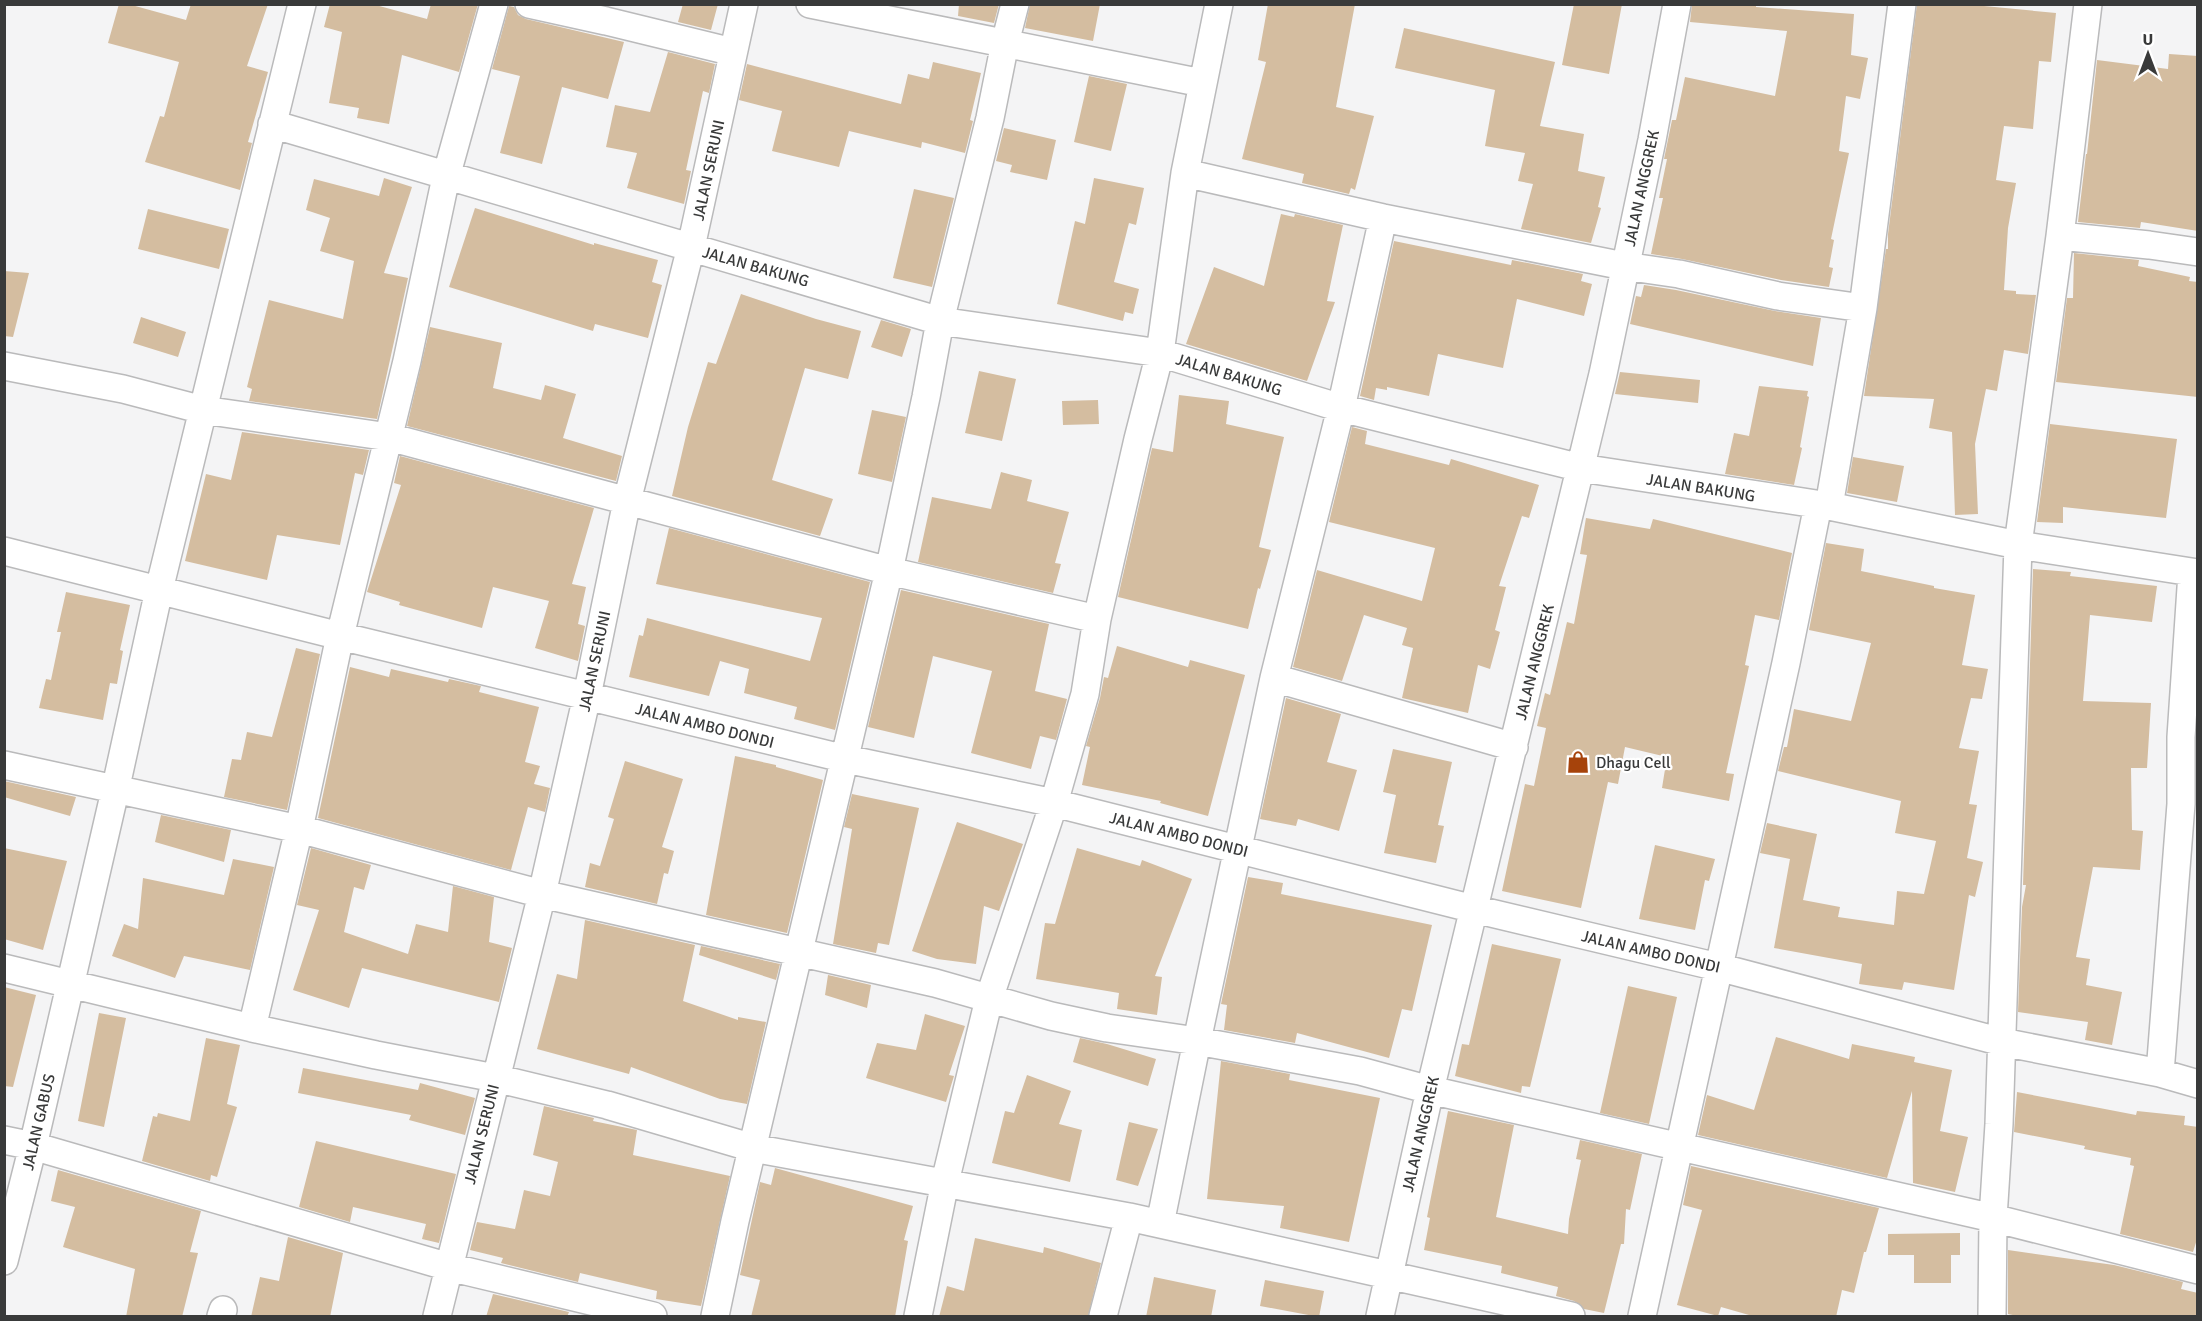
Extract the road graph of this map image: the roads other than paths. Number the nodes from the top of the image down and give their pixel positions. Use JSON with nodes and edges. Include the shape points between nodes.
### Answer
{"nodes":[{"id":1,"x":302,"y":4,"type":"edge"},
{"id":2,"x":494,"y":4,"type":"edge"},
{"id":3,"x":529,"y":4,"type":"edge"},
{"id":4,"x":744,"y":4,"type":"edge"},
{"id":5,"x":810,"y":4,"type":"edge"},
{"id":6,"x":1015,"y":4,"type":"edge"},
{"id":7,"x":1219,"y":4,"type":"edge"},
{"id":8,"x":1677,"y":4,"type":"edge"},
{"id":9,"x":1902,"y":4,"type":"edge"},
{"id":10,"x":2088,"y":4,"type":"edge"},
{"id":11,"x":1005,"y":43,"type":"junction"},
{"id":12,"x":733,"y":52,"type":"junction"},
{"id":13,"x":1202,"y":82,"type":"junction"},
{"id":14,"x":272,"y":124,"type":"junction"},
{"id":15,"x":1185,"y":173,"type":"junction"},
{"id":16,"x":446,"y":177,"type":"junction"},
{"id":17,"x":1383,"y":218,"type":"junction"},
{"id":18,"x":2060,"y":236,"type":"junction"},
{"id":19,"x":692,"y":247,"type":"junction"},
{"id":20,"x":2198,"y":252,"type":"edge"},
{"id":21,"x":1624,"y":266,"type":"junction"},
{"id":22,"x":1863,"y":308,"type":"junction"},
{"id":23,"x":940,"y":321,"type":"junction"},
{"id":24,"x":1160,"y":353,"type":"junction"},
{"id":25,"x":4,"y":366,"type":"edge"},
{"id":26,"x":1341,"y":408,"type":"junction"},
{"id":27,"x":203,"y":410,"type":"junction"},
{"id":28,"x":389,"y":437,"type":"junction"},
{"id":29,"x":1581,"y":468,"type":"junction"},
{"id":30,"x":627,"y":501,"type":"junction"},
{"id":31,"x":1824,"y":506,"type":"junction"},
{"id":32,"x":2018,"y":546,"type":"junction"},
{"id":33,"x":4,"y":551,"type":"edge"},
{"id":34,"x":889,"y":571,"type":"junction"},
{"id":35,"x":2194,"y":573,"type":"edge"},
{"id":36,"x":159,"y":590,"type":"junction"},
{"id":37,"x":1097,"y":619,"type":"junction"},
{"id":38,"x":340,"y":636,"type":"junction"},
{"id":39,"x":1274,"y":678,"type":"junction"},
{"id":40,"x":587,"y":696,"type":"junction"},
{"id":41,"x":1514,"y":747,"type":"junction"},
{"id":42,"x":846,"y":759,"type":"junction"},
{"id":43,"x":4,"y":765,"type":"edge"},
{"id":44,"x":115,"y":791,"type":"junction"},
{"id":45,"x":1054,"y":803,"type":"junction"},
{"id":46,"x":298,"y":829,"type":"junction"},
{"id":47,"x":1238,"y":849,"type":"junction"},
{"id":48,"x":542,"y":894,"type":"junction"},
{"id":49,"x":1473,"y":909,"type":"junction"},
{"id":50,"x":798,"y":952,"type":"junction"},
{"id":51,"x":1718,"y":967,"type":"junction"},
{"id":52,"x":4,"y":968,"type":"edge"},
{"id":53,"x":71,"y":983,"type":"junction"},
{"id":54,"x":989,"y":999,"type":"junction"},
{"id":55,"x":252,"y":1028,"type":"junction"},
{"id":56,"x":1197,"y":1041,"type":"junction"},
{"id":57,"x":2002,"y":1042,"type":"junction"},
{"id":58,"x":2160,"y":1073,"type":"junction"},
{"id":59,"x":495,"y":1078,"type":"junction"},
{"id":60,"x":2198,"y":1084,"type":"edge"},
{"id":61,"x":1430,"y":1090,"type":"junction"},
{"id":62,"x":4,"y":1140,"type":"edge"},
{"id":63,"x":33,"y":1146,"type":"junction"},
{"id":64,"x":1678,"y":1146,"type":"junction"},
{"id":65,"x":753,"y":1148,"type":"junction"},
{"id":66,"x":945,"y":1182,"type":"junction"},
{"id":67,"x":1129,"y":1217,"type":"junction"},
{"id":68,"x":1994,"y":1218,"type":"junction"},
{"id":69,"x":1160,"y":1224,"type":"junction"},
{"id":70,"x":4,"y":1261,"type":"edge"},
{"id":71,"x":449,"y":1268,"type":"junction"},
{"id":72,"x":2198,"y":1270,"type":"edge"},
{"id":73,"x":1389,"y":1274,"type":"junction"},
{"id":74,"x":437,"y":1317,"type":"edge"},
{"id":75,"x":653,"y":1317,"type":"edge"},
{"id":76,"x":715,"y":1317,"type":"edge"},
{"id":77,"x":918,"y":1317,"type":"edge"},
{"id":78,"x":1103,"y":1317,"type":"edge"},
{"id":79,"x":1380,"y":1317,"type":"edge"},
{"id":80,"x":1571,"y":1317,"type":"edge"},
{"id":81,"x":1642,"y":1317,"type":"edge"},
{"id":82,"x":1992,"y":1317,"type":"edge"}],
"edges":[{"from":1,"to":14,"type":"street","name":"JALAN GABUS"},
{"from":2,"to":16,"type":"street"},
{"from":3,"to":12,"type":"street"},
{"from":4,"to":12,"type":"street","name":"JALAN SERUNI"},
{"from":5,"to":11,"type":"street"},
{"from":6,"to":11,"type":"street"},
{"from":7,"to":13,"type":"street"},
{"from":8,"to":21,"type":"street","name":"JALAN ANGGREK"},
{"from":9,"to":22,"type":"street"},
{"from":10,"to":18,"type":"street"},
{"from":11,"to":13,"type":"street"},
{"from":11,"to":23,"type":"street"},
{"from":12,"to":19,"type":"street","name":"JALAN SERUNI"},
{"from":13,"to":15,"type":"street"},
{"from":14,"to":16,"type":"street","name":"JALAN BAKUNG"},
{"from":14,"to":27,"type":"street","name":"JALAN GABUS"},
{"from":15,"to":17,"type":"street"},
{"from":15,"to":24,"type":"street"},
{"from":16,"to":19,"type":"street","name":"JALAN BAKUNG"},
{"from":16,"to":28,"type":"street"},
{"from":17,"to":21,"type":"street"},
{"from":17,"to":26,"type":"street"},
{"from":18,"to":20,"type":"street"},
{"from":18,"to":32,"type":"street"},
{"from":19,"to":23,"type":"street","name":"JALAN BAKUNG"},
{"from":19,"to":30,"type":"street","name":"JALAN SERUNI"},
{"from":21,"to":22,"type":"street"},
{"from":21,"to":29,"type":"street","name":"JALAN ANGGREK"},
{"from":22,"to":31,"type":"street"},
{"from":23,"to":24,"type":"street","name":"JALAN BAKUNG"},
{"from":23,"to":34,"type":"street"},
{"from":24,"to":26,"type":"street","name":"JALAN BAKUNG"},
{"from":24,"to":37,"type":"street"},
{"from":25,"to":27,"type":"street","via":[[123,389]]},
{"from":26,"to":29,"type":"street","name":"JALAN BAKUNG"},
{"from":26,"to":39,"type":"street"},
{"from":27,"to":28,"type":"street"},
{"from":27,"to":36,"type":"street","name":"JALAN GABUS"},
{"from":28,"to":30,"type":"street"},
{"from":28,"to":38,"type":"street"},
{"from":29,"to":31,"type":"street","name":"JALAN BAKUNG"},
{"from":29,"to":41,"type":"street","name":"JALAN ANGGREK"},
{"from":30,"to":34,"type":"street"},
{"from":30,"to":40,"type":"street","name":"JALAN SERUNI"},
{"from":31,"to":32,"type":"street","name":"JALAN BAKUNG"},
{"from":31,"to":51,"type":"street"},
{"from":32,"to":35,"type":"street","name":"JALAN BAKUNG"},
{"from":32,"to":57,"type":"street"},
{"from":33,"to":36,"type":"street","name":"JALAN AMBO DONDI"},
{"from":34,"to":37,"type":"street"},
{"from":34,"to":42,"type":"street"},
{"from":35,"to":58,"type":"street"},
{"from":36,"to":38,"type":"street","name":"JALAN AMBO DONDI"},
{"from":36,"to":44,"type":"street","name":"JALAN GABUS"},
{"from":37,"to":45,"type":"street","via":[[1085,694]]},
{"from":38,"to":40,"type":"street","name":"JALAN AMBO DONDI"},
{"from":38,"to":46,"type":"street"},
{"from":39,"to":41,"type":"street"},
{"from":39,"to":47,"type":"street"},
{"from":40,"to":42,"type":"street","name":"JALAN AMBO DONDI"},
{"from":40,"to":48,"type":"street","name":"JALAN SERUNI"},
{"from":41,"to":49,"type":"street","name":"JALAN ANGGREK"},
{"from":42,"to":45,"type":"street","name":"JALAN AMBO DONDI"},
{"from":42,"to":50,"type":"street"},
{"from":43,"to":44,"type":"street"},
{"from":44,"to":46,"type":"street"},
{"from":44,"to":53,"type":"street","name":"JALAN GABUS"},
{"from":45,"to":47,"type":"street","name":"JALAN AMBO DONDI"},
{"from":45,"to":54,"type":"street"},
{"from":46,"to":48,"type":"street"},
{"from":46,"to":55,"type":"street"},
{"from":47,"to":49,"type":"street","name":"JALAN AMBO DONDI"},
{"from":47,"to":56,"type":"street"},
{"from":48,"to":50,"type":"street"},
{"from":48,"to":59,"type":"street","name":"JALAN SERUNI"},
{"from":49,"to":51,"type":"street","name":"JALAN AMBO DONDI"},
{"from":49,"to":61,"type":"street","name":"JALAN ANGGREK"},
{"from":50,"to":54,"type":"street"},
{"from":50,"to":65,"type":"street"},
{"from":51,"to":57,"type":"street","name":"JALAN AMBO DONDI"},
{"from":51,"to":64,"type":"street"},
{"from":52,"to":53,"type":"street"},
{"from":53,"to":55,"type":"street"},
{"from":53,"to":63,"type":"street","name":"JALAN GABUS"},
{"from":54,"to":56,"type":"street","via":[[1107,1028]]},
{"from":54,"to":66,"type":"street"},
{"from":55,"to":59,"type":"street"},
{"from":56,"to":61,"type":"street","via":[[1360,1071]]},
{"from":56,"to":69,"type":"street"},
{"from":57,"to":58,"type":"street","name":"JALAN AMBO DONDI"},
{"from":57,"to":68,"type":"street"},
{"from":58,"to":60,"type":"street","name":"JALAN AMBO DONDI"},
{"from":59,"to":65,"type":"street","via":[[607,1105]]},
{"from":59,"to":71,"type":"street","name":"JALAN SERUNI"},
{"from":61,"to":64,"type":"street"},
{"from":61,"to":73,"type":"street","name":"JALAN ANGGREK"},
{"from":62,"to":63,"type":"street"},
{"from":63,"to":70,"type":"street","name":"JALAN GABUS"},
{"from":63,"to":71,"type":"street"},
{"from":64,"to":68,"type":"street"},
{"from":64,"to":81,"type":"street"},
{"from":65,"to":66,"type":"street"},
{"from":65,"to":76,"type":"street"},
{"from":66,"to":67,"type":"street"},
{"from":66,"to":77,"type":"street"},
{"from":67,"to":69,"type":"street"},
{"from":67,"to":78,"type":"street"},
{"from":68,"to":72,"type":"street"},
{"from":68,"to":82,"type":"street"},
{"from":69,"to":73,"type":"street"},
{"from":71,"to":74,"type":"street","name":"JALAN SERUNI"},
{"from":71,"to":75,"type":"street"},
{"from":73,"to":79,"type":"street","name":"JALAN ANGGREK"},
{"from":73,"to":80,"type":"street"}]}
